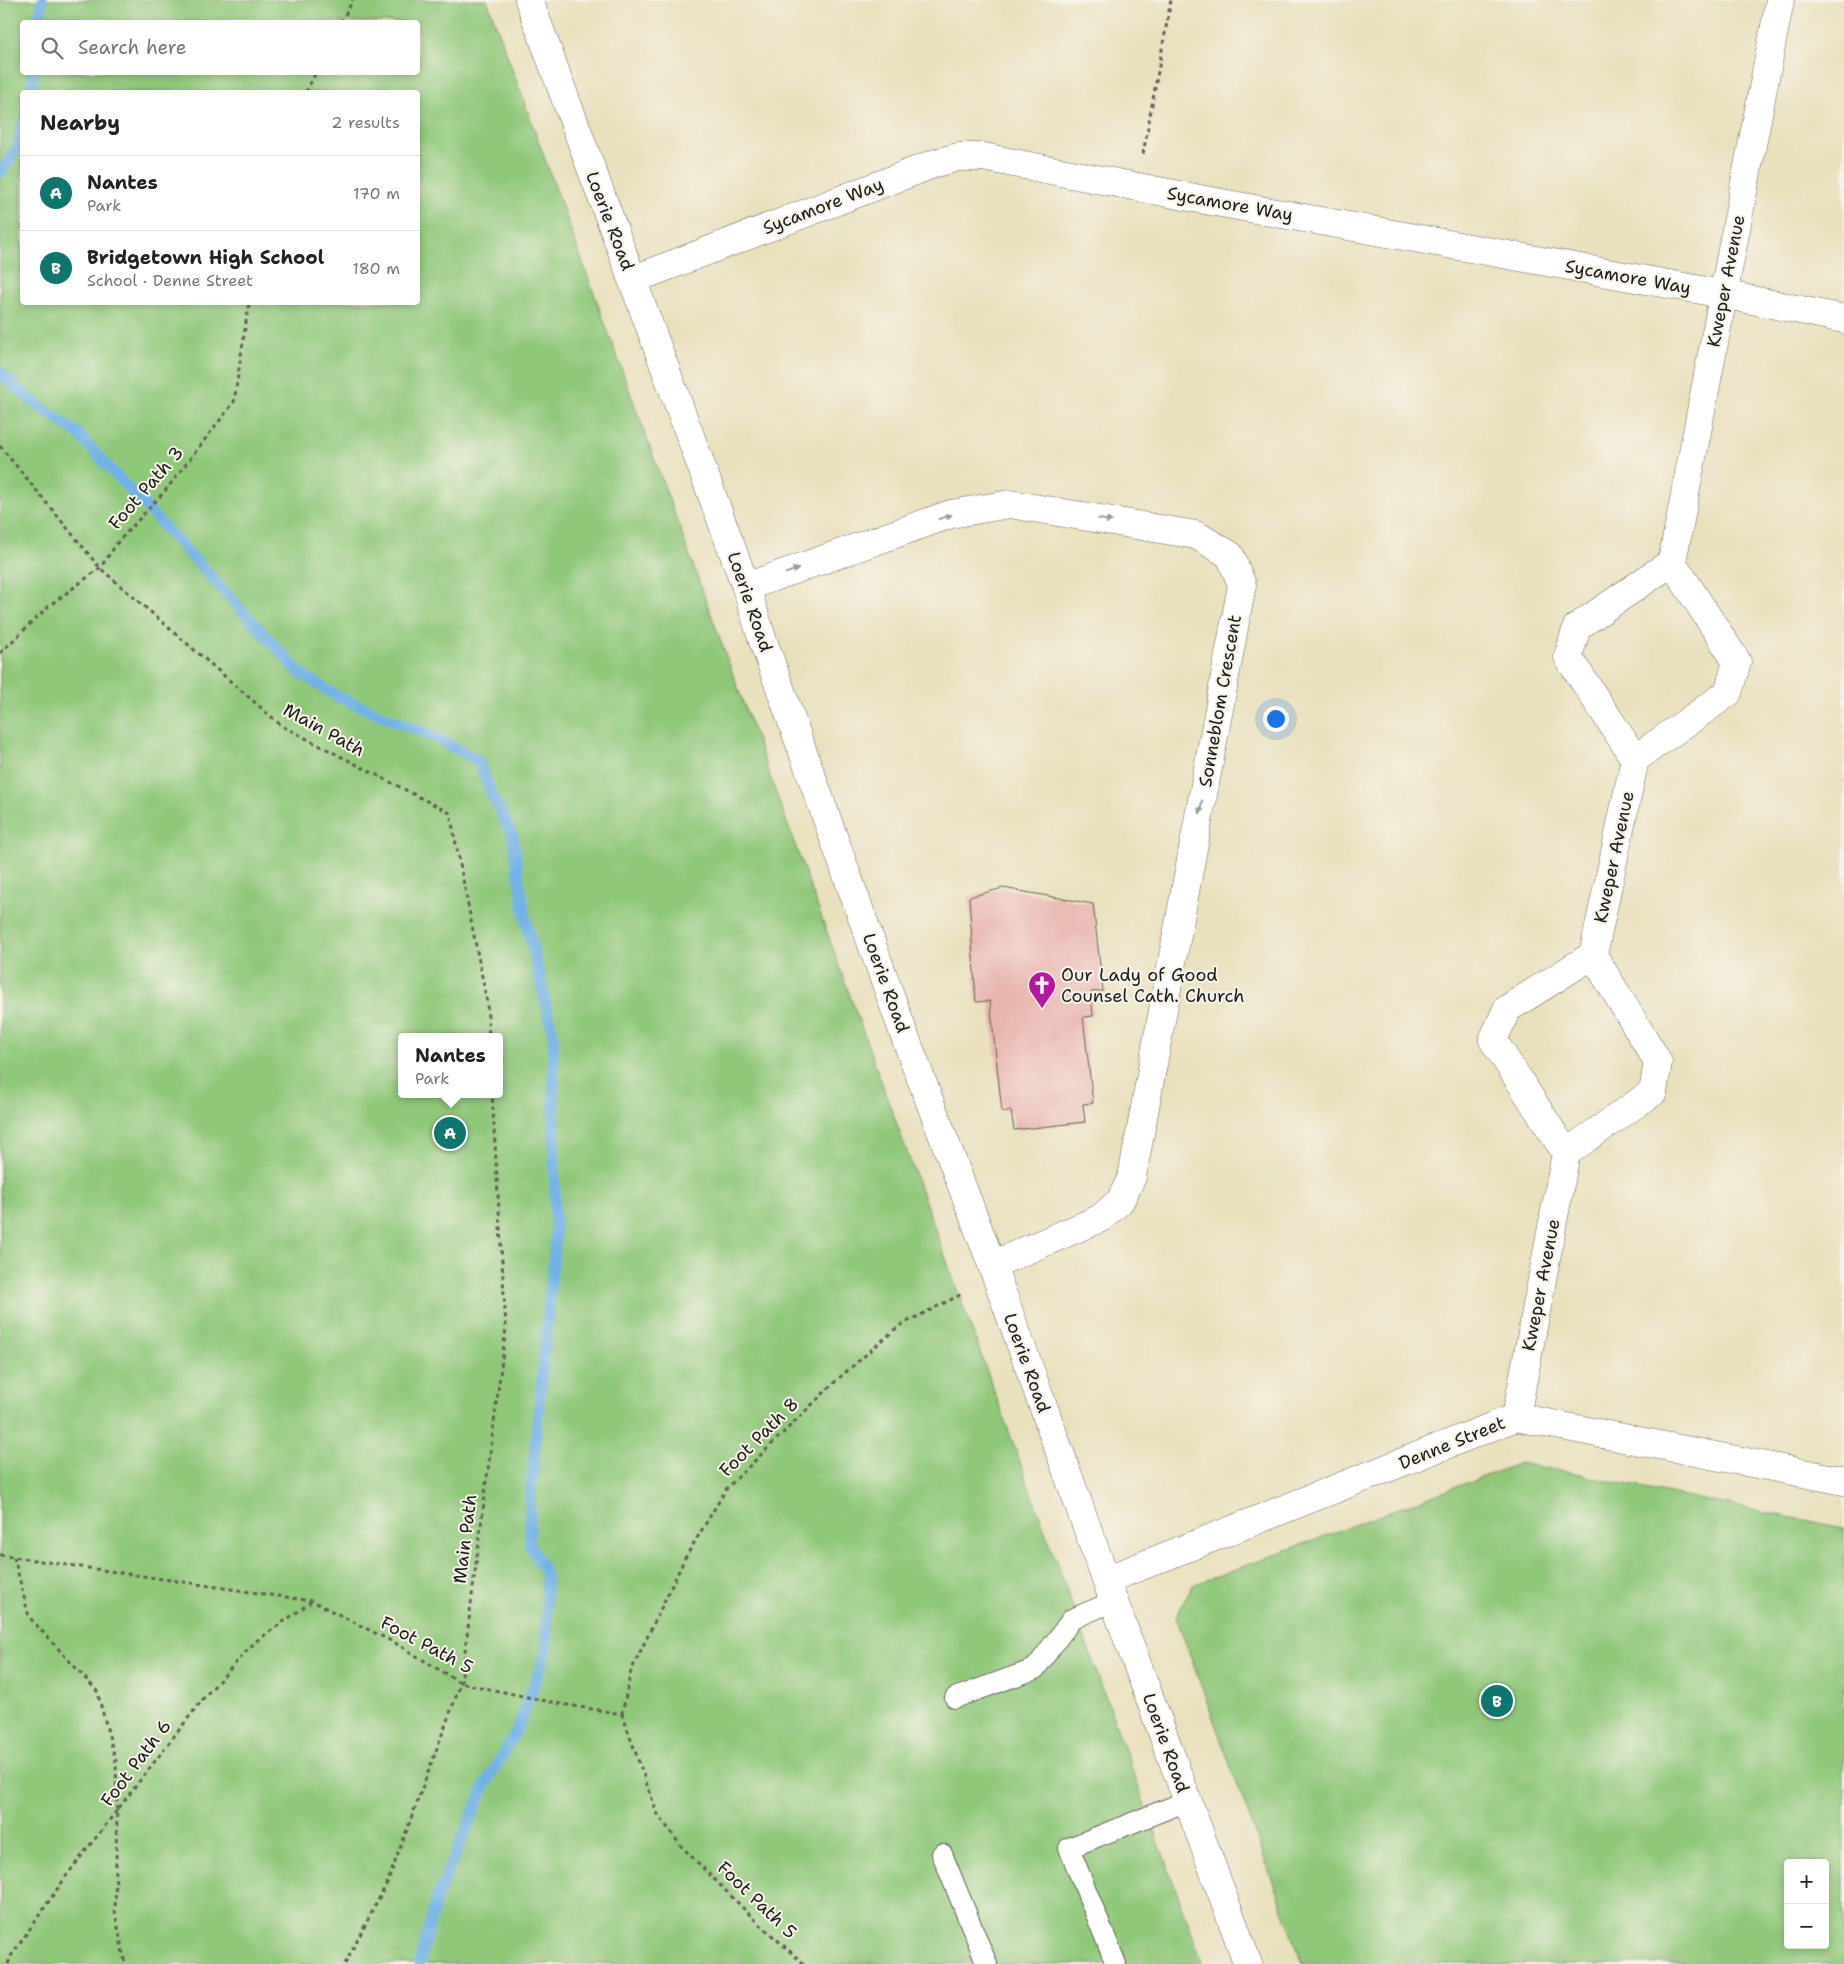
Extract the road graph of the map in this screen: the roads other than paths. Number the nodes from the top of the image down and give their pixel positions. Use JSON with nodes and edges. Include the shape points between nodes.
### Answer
{"nodes":[{"id":1,"x":529,"y":0,"type":"edge"},
{"id":2,"x":1780,"y":0,"type":"edge"},
{"id":3,"x":632,"y":280,"type":"junction"},
{"id":4,"x":1723,"y":294,"type":"junction"},
{"id":5,"x":1844,"y":318,"type":"edge"},
{"id":6,"x":1672,"y":562,"type":"junction"},
{"id":7,"x":746,"y":587,"type":"junction"},
{"id":8,"x":1635,"y":759,"type":"junction"},
{"id":9,"x":1593,"y":955,"type":"junction"},
{"id":10,"x":1566,"y":1153,"type":"junction"},
{"id":11,"x":992,"y":1265,"type":"junction"},
{"id":12,"x":1516,"y":1417,"type":"junction"},
{"id":13,"x":1844,"y":1481,"type":"edge"},
{"id":14,"x":1110,"y":1590,"type":"junction"},
{"id":15,"x":955,"y":1698,"type":"dead end"},
{"id":16,"x":1187,"y":1800,"type":"junction"},
{"id":17,"x":942,"y":1854,"type":"dead end"},
{"id":18,"x":986,"y":1964,"type":"edge"},
{"id":19,"x":1116,"y":1964,"type":"edge"},
{"id":20,"x":1248,"y":1964,"type":"edge"}],
"edges":[{"from":1,"to":3,"type":"street","name":"Loerie Road"},
{"from":2,"to":4,"type":"street","name":"Kweper Avenue"},
{"from":3,"to":4,"type":"street","name":"Sycamore Way","via":[[919,169],[958,157],[983,157]]},
{"from":3,"to":7,"type":"street","name":"Loerie Road"},
{"from":4,"to":5,"type":"street","name":"Sycamore Way"},
{"from":4,"to":6,"type":"street","name":"Kweper Avenue"},
{"from":6,"to":8,"type":"street","via":[[1737,662],[1728,693]]},
{"from":6,"to":8,"type":"street","via":[[1577,627],[1568,656]]},
{"from":7,"to":11,"type":"street","name":"Loerie Road","via":[[900,1024]]},
{"from":7,"to":11,"type":"street","name":"Sonneblom Crescent","one_way":true,"via":[[951,514],[1010,504],[1196,535],[1230,555],[1242,585],[1132,1178],[1120,1201],[1101,1218]]},
{"from":8,"to":9,"type":"street","name":"Kweper Avenue"},
{"from":9,"to":10,"type":"street","via":[[1658,1062],[1656,1077],[1653,1092]]},
{"from":9,"to":10,"type":"street","via":[[1507,1009],[1493,1040]]},
{"from":10,"to":12,"type":"street","name":"Kweper Avenue"},
{"from":11,"to":14,"type":"street","name":"Loerie Road"},
{"from":12,"to":13,"type":"street","name":"Denne Street"},
{"from":12,"to":14,"type":"street","name":"Denne Street"},
{"from":14,"to":15,"type":"lane","via":[[1072,1619],[1036,1669]]},
{"from":14,"to":16,"type":"street","name":"Loerie Road"},
{"from":16,"to":19,"type":"lane","via":[[1069,1848]]},
{"from":16,"to":20,"type":"street","name":"Loerie Road"},
{"from":17,"to":18,"type":"lane"}]}
